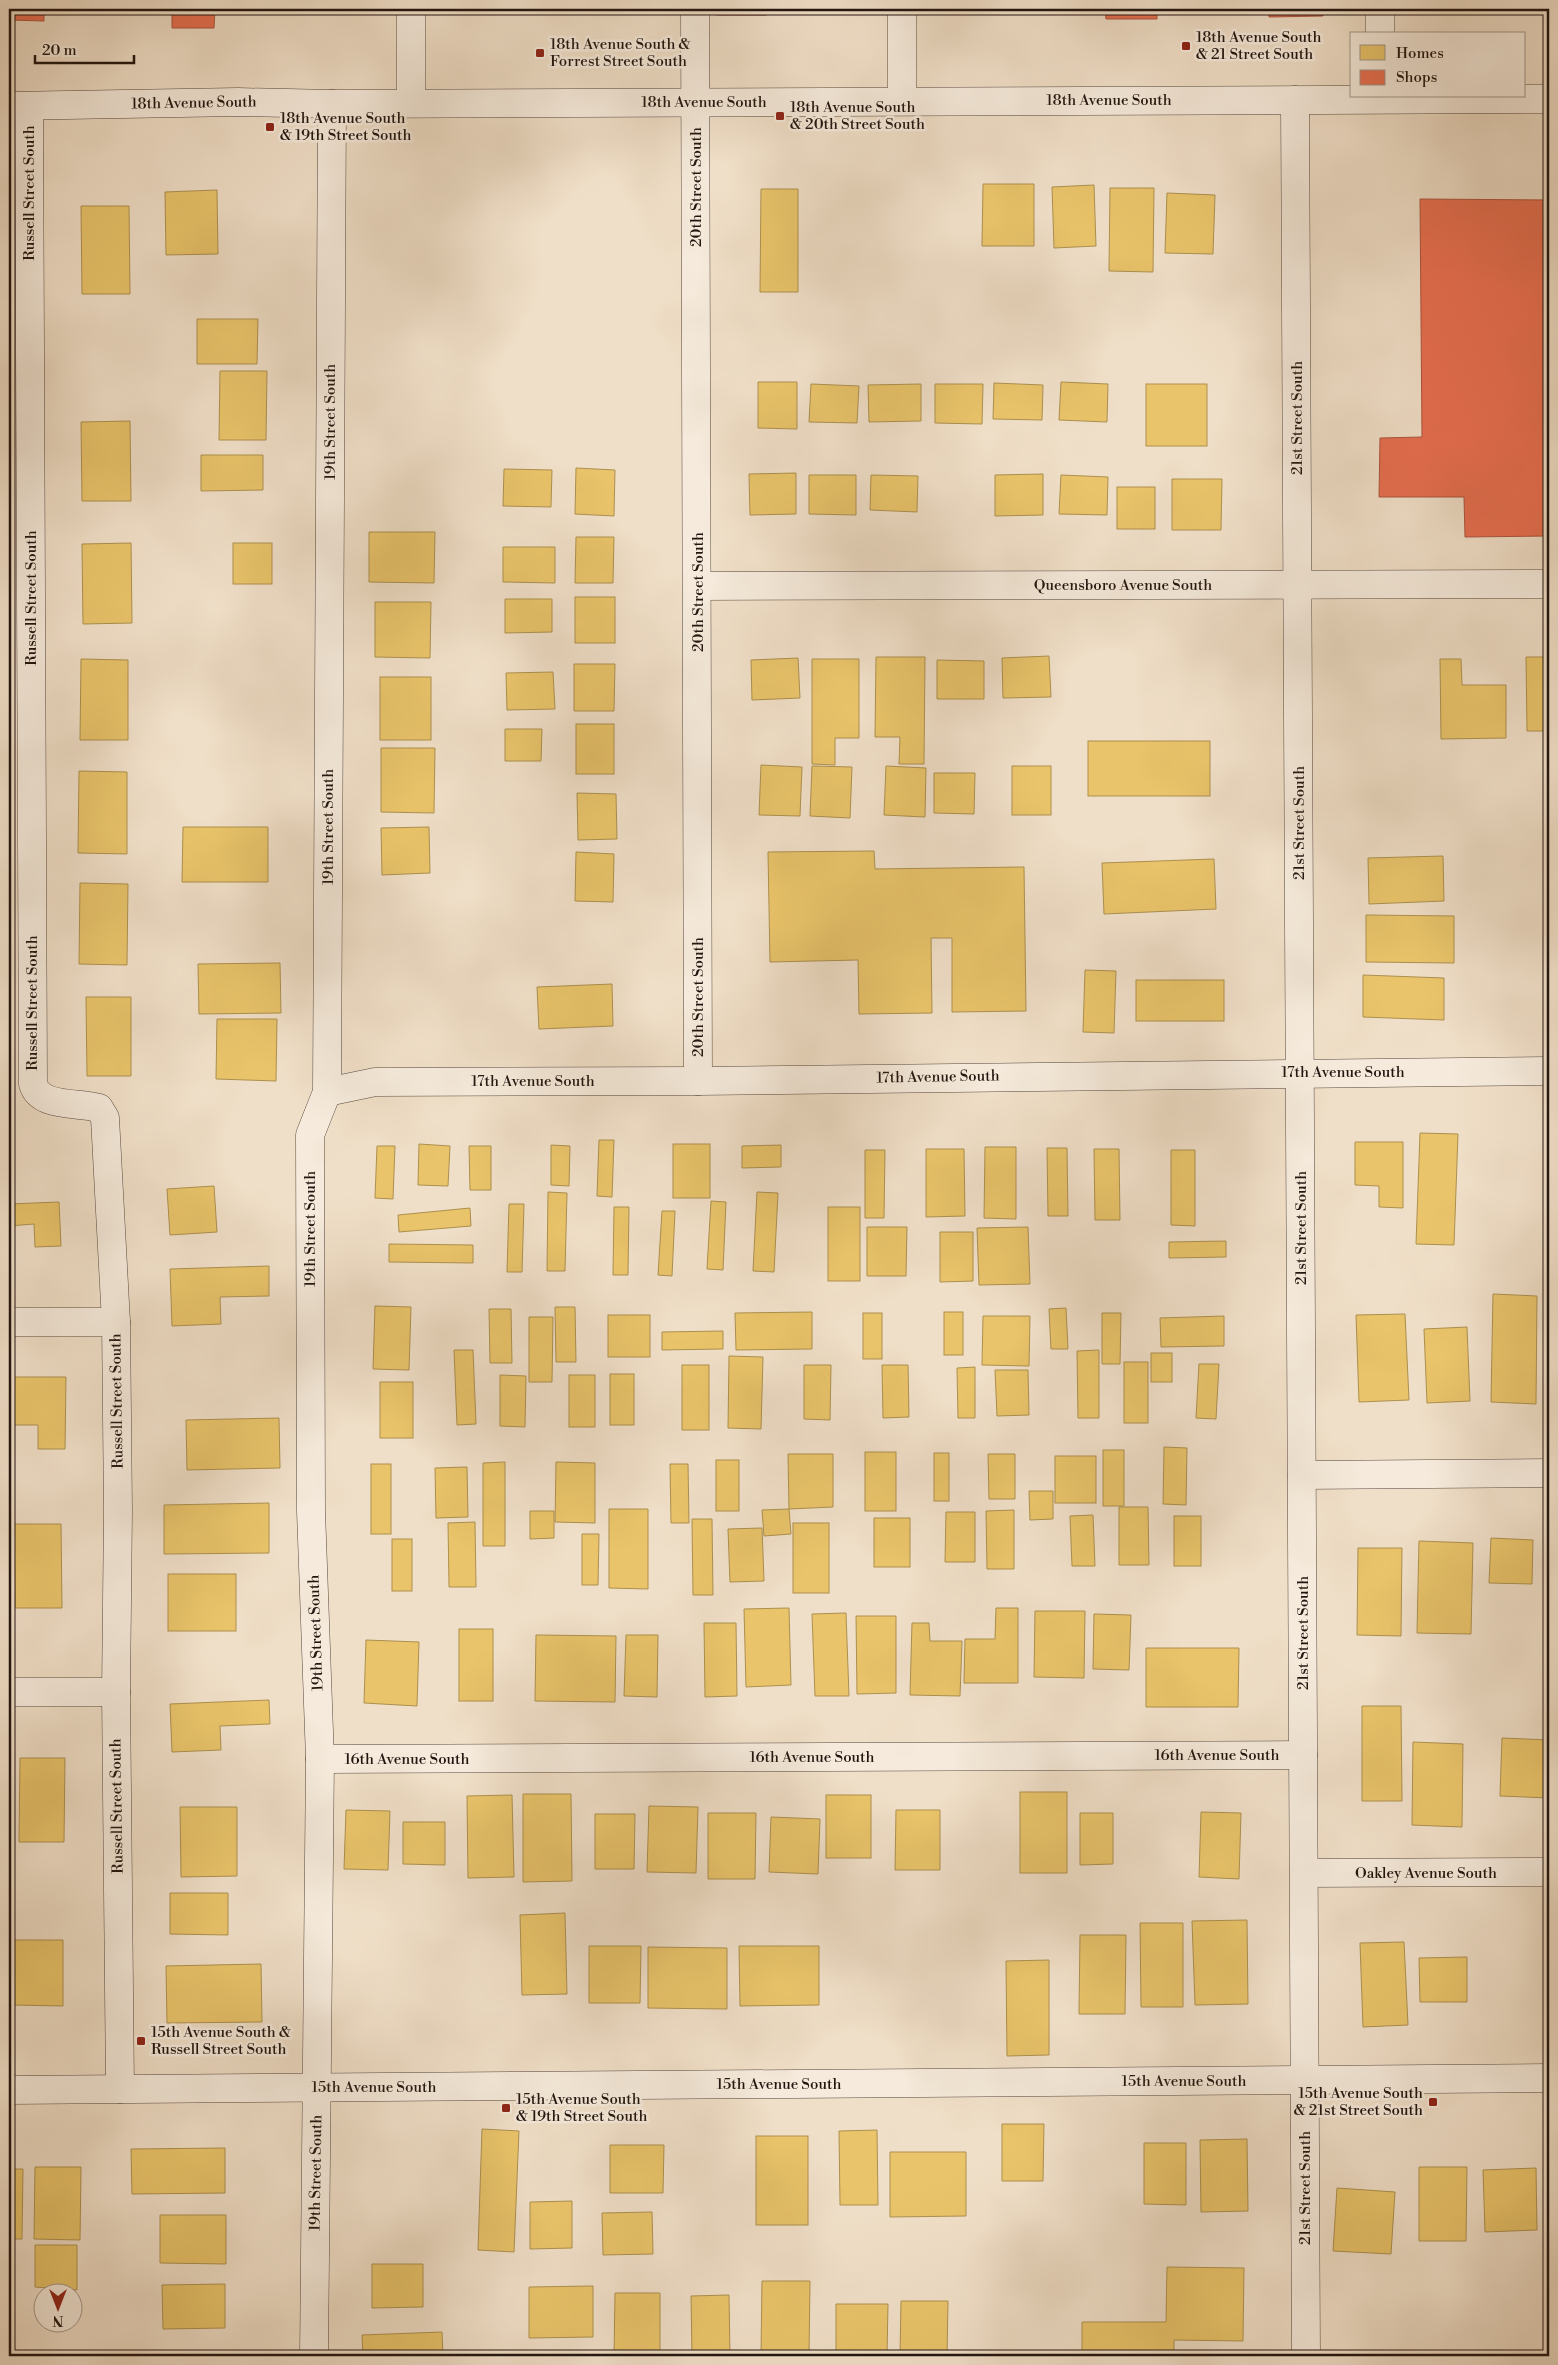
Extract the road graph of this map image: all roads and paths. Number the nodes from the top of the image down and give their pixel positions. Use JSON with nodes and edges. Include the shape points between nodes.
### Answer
{"nodes":[{"id":1,"x":411,"y":9,"type":"edge"},
{"id":2,"x":695,"y":9,"type":"edge"},
{"id":3,"x":902,"y":9,"type":"edge"},
{"id":4,"x":1380,"y":9,"type":"edge"},
{"id":5,"x":1380,"y":32,"type":"edge"},
{"id":6,"x":1380,"y":98,"type":"edge"},
{"id":7,"x":1549,"y":99,"type":"edge"},
{"id":8,"x":1295,"y":100,"type":"junction"},
{"id":9,"x":902,"y":101,"type":"junction"},
{"id":10,"x":696,"y":102,"type":"junction"},
{"id":11,"x":411,"y":103,"type":"junction"},
{"id":12,"x":332,"y":104,"type":"junction"},
{"id":13,"x":19,"y":106,"type":"edge"},
{"id":14,"x":1298,"y":584,"type":"junction"},
{"id":15,"x":1549,"y":584,"type":"edge"},
{"id":16,"x":698,"y":586,"type":"junction"},
{"id":17,"x":1549,"y":1071,"type":"edge"},
{"id":18,"x":1300,"y":1072,"type":"junction"},
{"id":19,"x":698,"y":1081,"type":"junction"},
{"id":20,"x":327,"y":1092,"type":"junction"},
{"id":21,"x":9,"y":1322,"type":"edge"},
{"id":22,"x":116,"y":1322,"type":"junction"},
{"id":23,"x":1549,"y":1473,"type":"edge"},
{"id":24,"x":1302,"y":1475,"type":"junction"},
{"id":25,"x":9,"y":1692,"type":"edge"},
{"id":26,"x":116,"y":1692,"type":"junction"},
{"id":27,"x":1303,"y":1754,"type":"junction"},
{"id":28,"x":320,"y":1759,"type":"junction"},
{"id":29,"x":1549,"y":1872,"type":"edge"},
{"id":30,"x":1304,"y":1873,"type":"junction"},
{"id":31,"x":1549,"y":2078,"type":"edge"},
{"id":32,"x":1305,"y":2080,"type":"junction"},
{"id":33,"x":317,"y":2088,"type":"junction"},
{"id":34,"x":120,"y":2089,"type":"junction"},
{"id":35,"x":9,"y":2090,"type":"edge"},
{"id":36,"x":314,"y":2356,"type":"edge"},
{"id":37,"x":1306,"y":2356,"type":"edge"}],
"edges":[{"from":1,"to":11,"type":"street"},
{"from":2,"to":10,"type":"street","name":"20th Street South"},
{"from":3,"to":9,"type":"street"},
{"from":4,"to":5,"type":"street"},
{"from":6,"to":7,"type":"street","name":"18th Avenue South"},
{"from":6,"to":8,"type":"street","name":"18th Avenue South"},
{"from":8,"to":9,"type":"street","name":"18th Avenue South"},
{"from":8,"to":14,"type":"street","name":"21st Street South"},
{"from":9,"to":10,"type":"street","name":"18th Avenue South"},
{"from":10,"to":11,"type":"street","name":"18th Avenue South"},
{"from":10,"to":16,"type":"street","name":"20th Street South"},
{"from":11,"to":12,"type":"street","name":"18th Avenue South"},
{"from":12,"to":13,"type":"street","name":"18th Avenue South","via":[[238,102]]},
{"from":12,"to":20,"type":"street","name":"19th Street South"},
{"from":13,"to":22,"type":"street","name":"Russell Street South","via":[[33,1084],[42,1098],[99,1108],[105,1118]]},
{"from":14,"to":15,"type":"street","name":"Queensboro Avenue South"},
{"from":14,"to":16,"type":"street","name":"Queensboro Avenue South"},
{"from":14,"to":18,"type":"street","name":"21st Street South"},
{"from":16,"to":19,"type":"street","name":"20th Street South"},
{"from":17,"to":18,"type":"street","name":"17th Avenue South"},
{"from":18,"to":19,"type":"street","name":"17th Avenue South"},
{"from":18,"to":24,"type":"street","name":"21st Street South"},
{"from":19,"to":20,"type":"street","name":"17th Avenue South","via":[[375,1082]]},
{"from":20,"to":28,"type":"street","name":"19th Street South","via":[[310,1135],[311,1511]]},
{"from":21,"to":22,"type":"street"},
{"from":22,"to":26,"type":"street","name":"Russell Street South"},
{"from":23,"to":24,"type":"street"},
{"from":24,"to":27,"type":"street","name":"21st Street South"},
{"from":25,"to":26,"type":"street"},
{"from":26,"to":34,"type":"street","name":"Russell Street South"},
{"from":27,"to":28,"type":"street","name":"16th Avenue South"},
{"from":27,"to":30,"type":"street","name":"21st Street South"},
{"from":28,"to":33,"type":"street","name":"19th Street South"},
{"from":29,"to":30,"type":"street","name":"Oakley Avenue South"},
{"from":30,"to":32,"type":"street","name":"21st Street South"},
{"from":31,"to":32,"type":"street","name":"15th Avenue South"},
{"from":32,"to":33,"type":"street","name":"15th Avenue South"},
{"from":32,"to":37,"type":"street","name":"21st Street South"},
{"from":33,"to":34,"type":"street","name":"15th Avenue South"},
{"from":33,"to":36,"type":"street","name":"19th Street South"},
{"from":34,"to":35,"type":"street","name":"15th Avenue South"}]}
